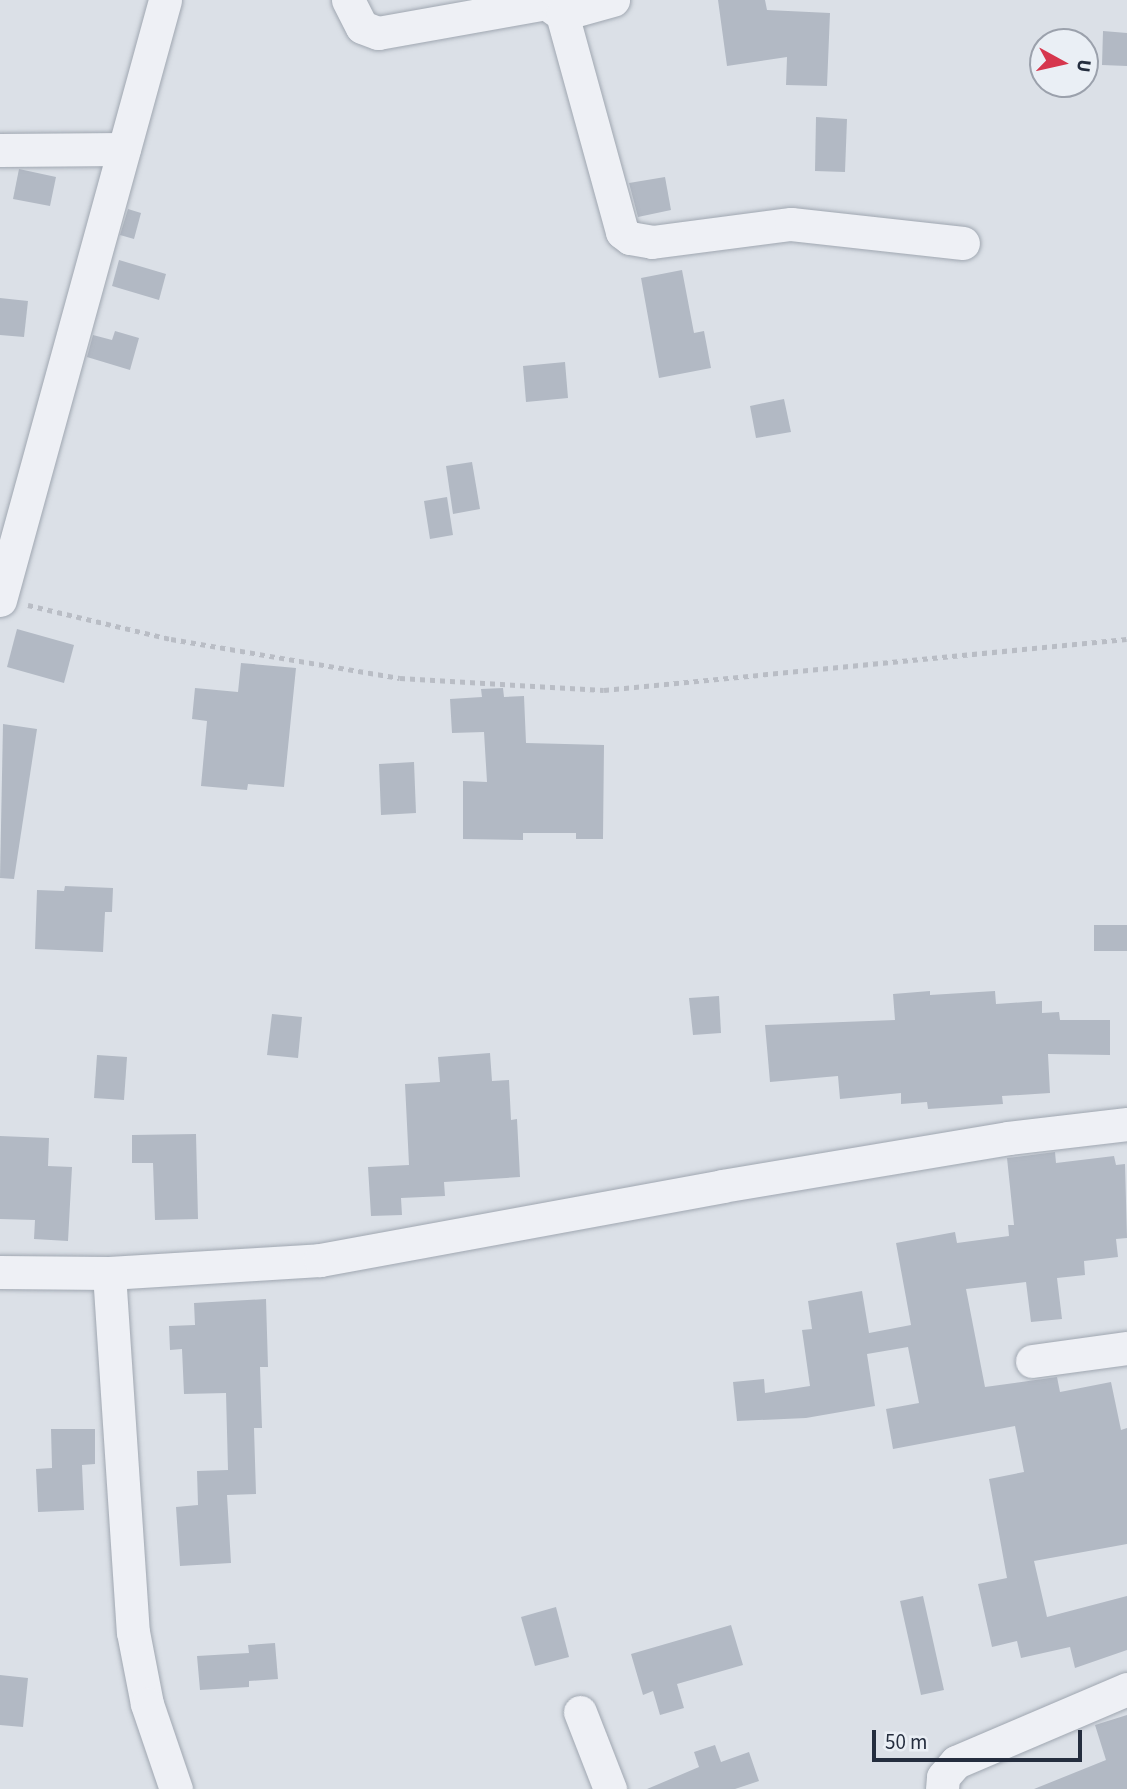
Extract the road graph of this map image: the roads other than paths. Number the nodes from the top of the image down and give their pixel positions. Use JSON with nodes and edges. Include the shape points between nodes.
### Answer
{"nodes":[{"id":1,"x":165,"y":0,"type":"edge"},
{"id":2,"x":348,"y":0,"type":"edge"},
{"id":3,"x":613,"y":0,"type":"edge"},
{"id":4,"x":562,"y":14,"type":"junction"},
{"id":5,"x":124,"y":149,"type":"junction"},
{"id":6,"x":0,"y":150,"type":"edge"},
{"id":7,"x":963,"y":243,"type":"dead end"},
{"id":8,"x":0,"y":599,"type":"edge"},
{"id":9,"x":1127,"y":1124,"type":"edge"},
{"id":10,"x":0,"y":1272,"type":"edge"},
{"id":11,"x":109,"y":1273,"type":"junction"},
{"id":12,"x":1127,"y":1348,"type":"edge"},
{"id":13,"x":1032,"y":1362,"type":"dead end"},
{"id":14,"x":1127,"y":1689,"type":"edge"},
{"id":15,"x":580,"y":1712,"type":"dead end"},
{"id":16,"x":176,"y":1789,"type":"edge"},
{"id":17,"x":610,"y":1789,"type":"edge"},
{"id":18,"x":942,"y":1789,"type":"edge"}],
"edges":[{"from":1,"to":5,"type":"street"},
{"from":2,"to":4,"type":"street","via":[[362,27],[378,33],[546,3]]},
{"from":3,"to":4,"type":"street"},
{"from":4,"to":7,"type":"street","via":[[622,232],[630,239],[652,242],[791,224]]},
{"from":5,"to":6,"type":"street"},
{"from":5,"to":8,"type":"street"},
{"from":9,"to":11,"type":"street","via":[[1008,1138],[723,1186],[320,1261]]},
{"from":10,"to":11,"type":"street"},
{"from":11,"to":16,"type":"street","via":[[133,1632],[147,1704]]},
{"from":12,"to":13,"type":"street"},
{"from":14,"to":18,"type":"street","via":[[956,1762],[943,1777]]},
{"from":15,"to":17,"type":"street"}]}
